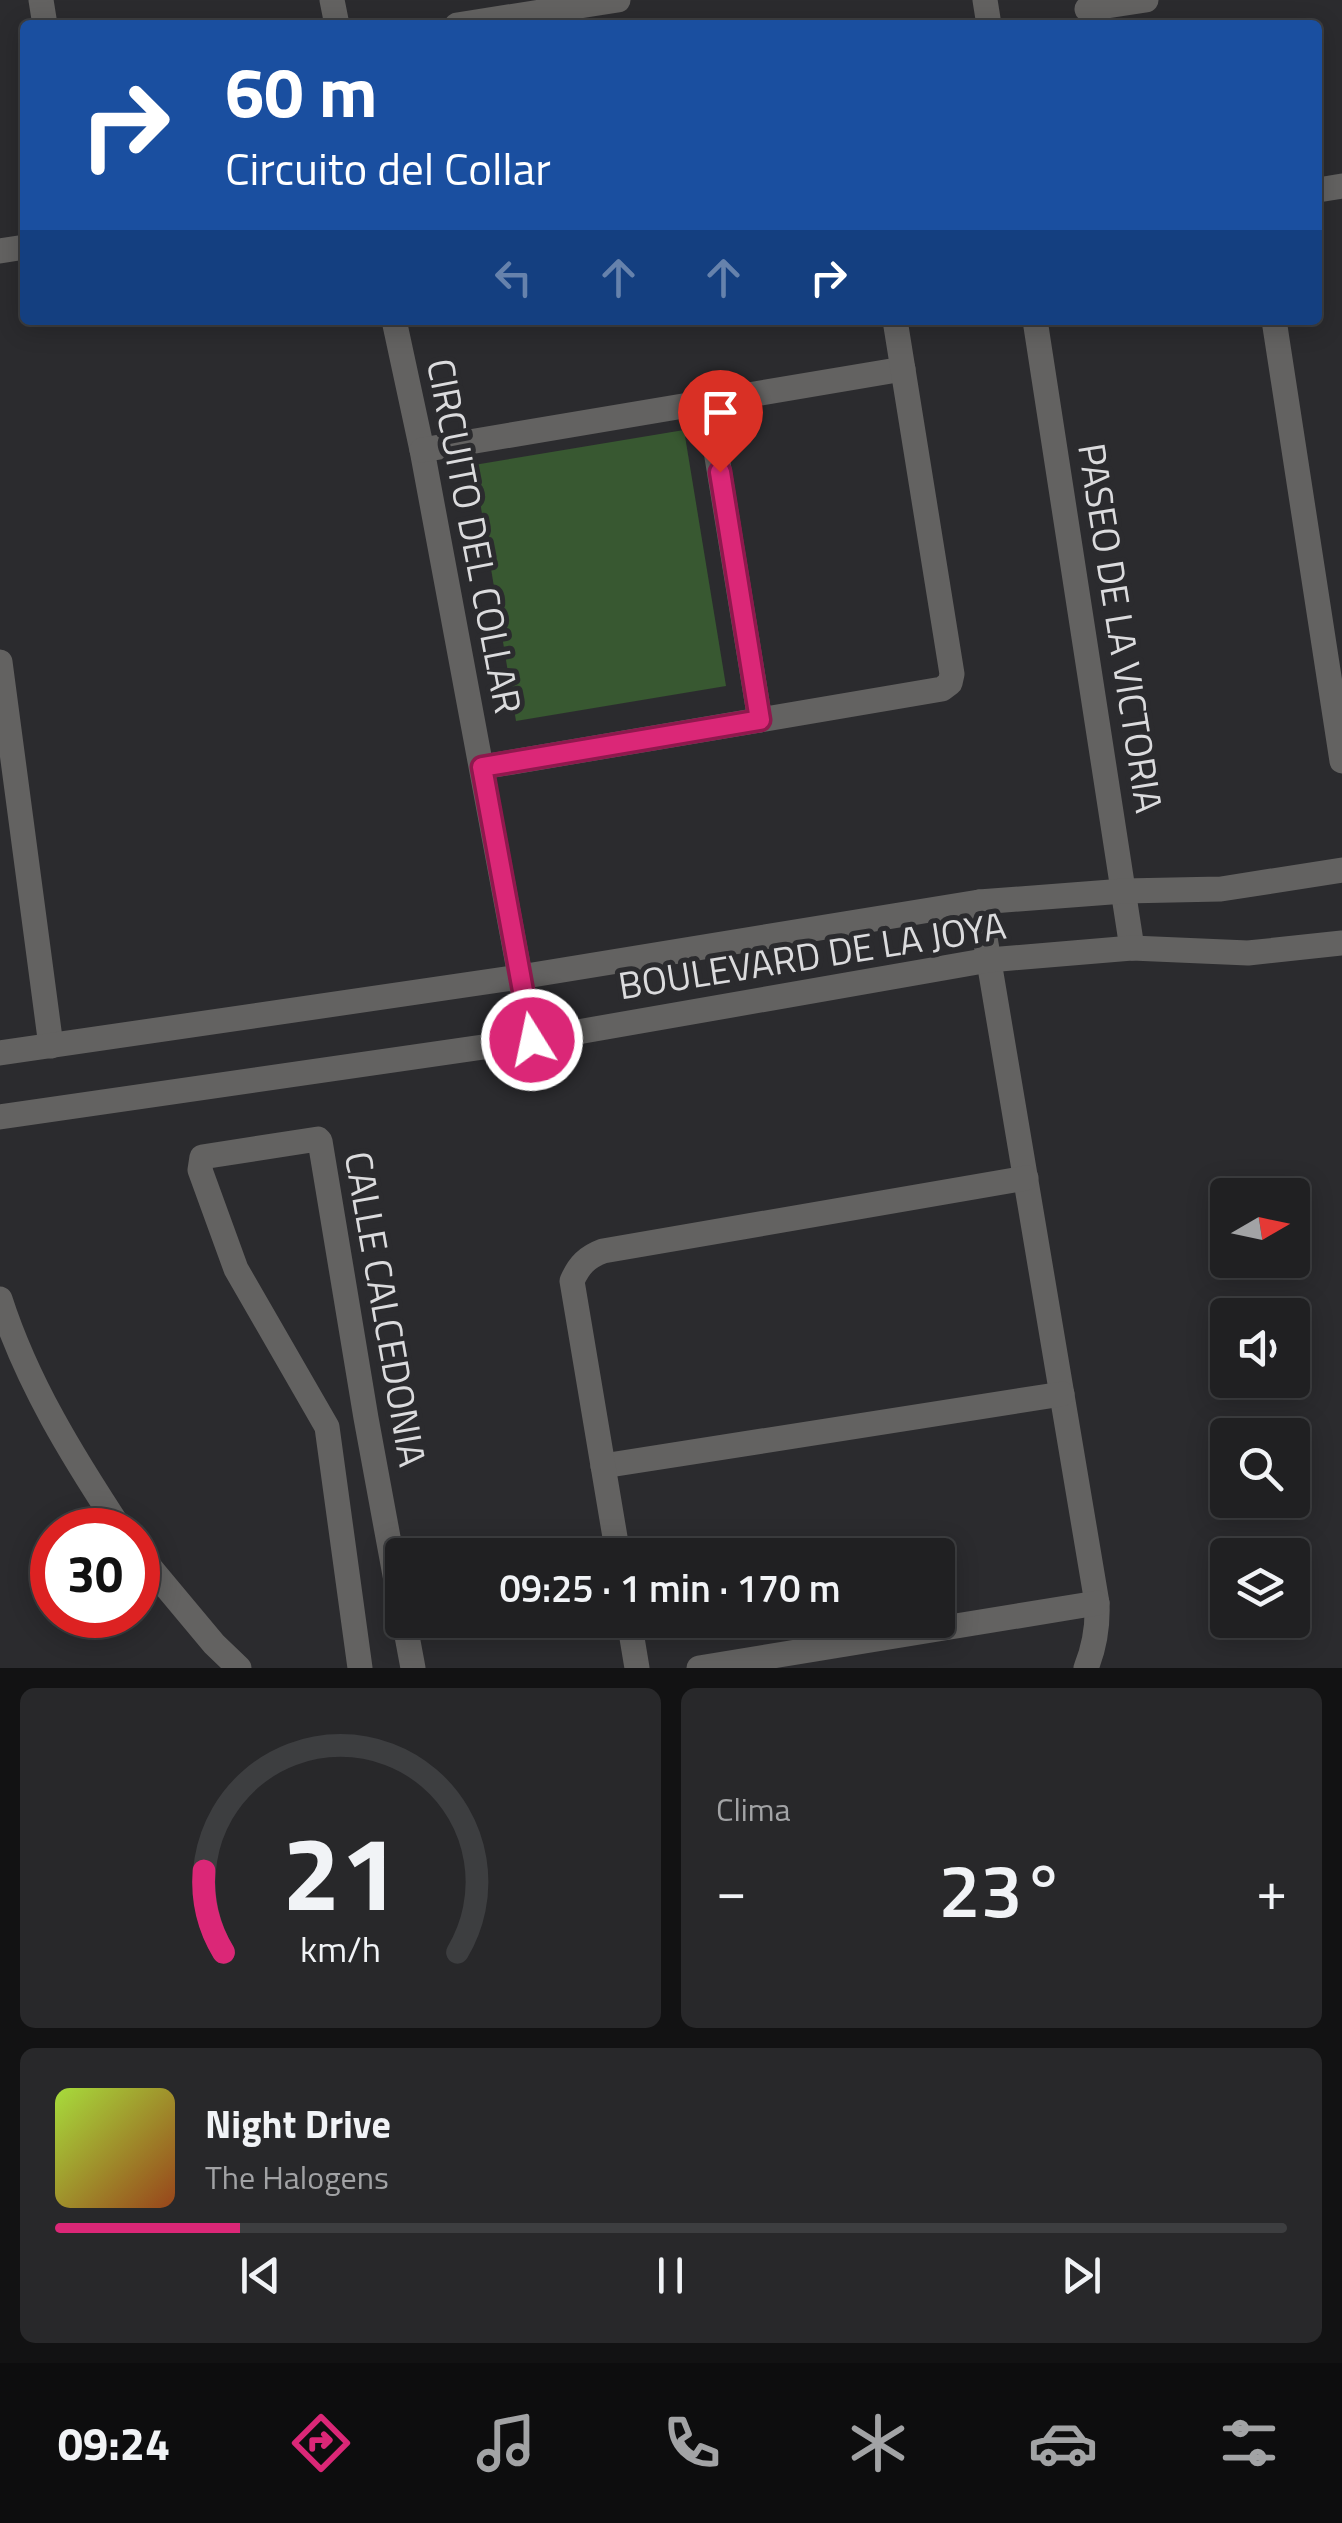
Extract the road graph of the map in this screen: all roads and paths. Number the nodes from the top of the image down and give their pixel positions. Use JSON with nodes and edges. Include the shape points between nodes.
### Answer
{"nodes":[{"id":1,"x":618,"y":0,"type":"edge"},
{"id":2,"x":1146,"y":0,"type":"edge"},
{"id":3,"x":1087,"y":11,"type":"edge"},
{"id":4,"x":488,"y":20,"type":"edge"},
{"id":5,"x":395,"y":325,"type":"edge"},
{"id":6,"x":897,"y":325,"type":"edge"},
{"id":7,"x":1037,"y":325,"type":"edge"},
{"id":8,"x":1275,"y":325,"type":"edge"},
{"id":9,"x":903,"y":369,"type":"junction"},
{"id":10,"x":708,"y":402,"type":"junction"},
{"id":11,"x":422,"y":450,"type":"junction"},
{"id":12,"x":0,"y":662,"type":"edge"},
{"id":13,"x":760,"y":720,"type":"junction"},
{"id":14,"x":1342,"y":761,"type":"edge"},
{"id":15,"x":482,"y":767,"type":"junction"},
{"id":16,"x":1342,"y":870,"type":"edge"},
{"id":17,"x":1124,"y":891,"type":"junction"},
{"id":18,"x":979,"y":902,"type":"junction"},
{"id":19,"x":1342,"y":943,"type":"edge"},
{"id":20,"x":1132,"y":948,"type":"junction"},
{"id":21,"x":990,"y":960,"type":"junction"},
{"id":22,"x":520,"y":977,"type":"junction"},
{"id":23,"x":532,"y":1040,"type":"junction"},
{"id":24,"x":51,"y":1046,"type":"junction"},
{"id":25,"x":0,"y":1053,"type":"edge"},
{"id":26,"x":0,"y":1117,"type":"edge"},
{"id":27,"x":1026,"y":1178,"type":"junction"},
{"id":28,"x":0,"y":1300,"type":"edge"},
{"id":29,"x":1062,"y":1394,"type":"junction"},
{"id":30,"x":366,"y":1418,"type":"junction"},
{"id":31,"x":327,"y":1427,"type":"junction"},
{"id":32,"x":603,"y":1466,"type":"junction"},
{"id":33,"x":106,"y":1508,"type":"edge"},
{"id":34,"x":388,"y":1538,"type":"edge"},
{"id":35,"x":615,"y":1538,"type":"edge"},
{"id":36,"x":160,"y":1579,"type":"edge"},
{"id":37,"x":1097,"y":1603,"type":"junction"},
{"id":38,"x":407,"y":1638,"type":"edge"},
{"id":39,"x":632,"y":1638,"type":"edge"},
{"id":40,"x":239,"y":1668,"type":"edge"},
{"id":41,"x":360,"y":1668,"type":"edge"},
{"id":42,"x":412,"y":1668,"type":"edge"},
{"id":43,"x":637,"y":1668,"type":"edge"},
{"id":44,"x":699,"y":1668,"type":"edge"},
{"id":45,"x":1086,"y":1668,"type":"edge"}],
"edges":[{"from":1,"to":4,"type":"street"},
{"from":2,"to":3,"type":"street"},
{"from":5,"to":11,"type":"street","name":"CIRCUITO DEL COLLAR"},
{"from":6,"to":9,"type":"street","name":"CIRCUITO DEL COLLAR"},
{"from":7,"to":17,"type":"street","name":"PASEO DE LA VICTORIA"},
{"from":8,"to":14,"type":"street"},
{"from":9,"to":10,"type":"street"},
{"from":9,"to":13,"type":"street","name":"CIRCUITO DEL COLLAR","via":[[950,684]]},
{"from":10,"to":11,"type":"street"},
{"from":10,"to":13,"type":"street"},
{"from":11,"to":15,"type":"street","name":"CIRCUITO DEL COLLAR"},
{"from":12,"to":24,"type":"street"},
{"from":13,"to":15,"type":"street","name":"CIRCUITO DEL COLLAR"},
{"from":15,"to":22,"type":"street","name":"CIRCUITO DEL COLLAR"},
{"from":16,"to":17,"type":"street","name":"BOULEVARD DE LA JOYA","via":[[1220,889]]},
{"from":17,"to":18,"type":"street","name":"BOULEVARD DE LA JOYA"},
{"from":17,"to":20,"type":"street","name":"PASEO DE LA VICTORIA"},
{"from":18,"to":21,"type":"street"},
{"from":18,"to":22,"type":"street","name":"BOULEVARD DE LA JOYA"},
{"from":19,"to":20,"type":"street","name":"BOULEVARD DE LA JOYA","via":[[1248,954]]},
{"from":20,"to":21,"type":"street","name":"BOULEVARD DE LA JOYA"},
{"from":21,"to":23,"type":"street","name":"BOULEVARD DE LA JOYA"},
{"from":21,"to":27,"type":"street"},
{"from":22,"to":23,"type":"street","name":"CIRCUITO DEL COLLAR"},
{"from":22,"to":24,"type":"street","name":"BOULEVARD DE LA JOYA"},
{"from":23,"to":26,"type":"street","name":"BOULEVARD DE LA JOYA"},
{"from":24,"to":25,"type":"street","name":"BOULEVARD DE LA JOYA"},
{"from":27,"to":29,"type":"street"},
{"from":27,"to":32,"type":"street","via":[[592,1255],[572,1281]]},
{"from":28,"to":33,"type":"street","via":[[70,1454]]},
{"from":29,"to":32,"type":"street"},
{"from":29,"to":37,"type":"street"},
{"from":30,"to":31,"type":"street"},
{"from":30,"to":31,"type":"street","name":"CALLE CALCEDONIA","via":[[320,1141],[202,1157],[200,1170],[236,1269]]},
{"from":30,"to":34,"type":"street","name":"CALLE CALCEDONIA"},
{"from":31,"to":41,"type":"street","name":"CALLE CALCEDONIA"},
{"from":32,"to":35,"type":"street"},
{"from":36,"to":40,"type":"street"},
{"from":37,"to":44,"type":"street"},
{"from":37,"to":45,"type":"street"},
{"from":38,"to":42,"type":"street","name":"CALLE CALCEDONIA"},
{"from":39,"to":43,"type":"street"}]}
